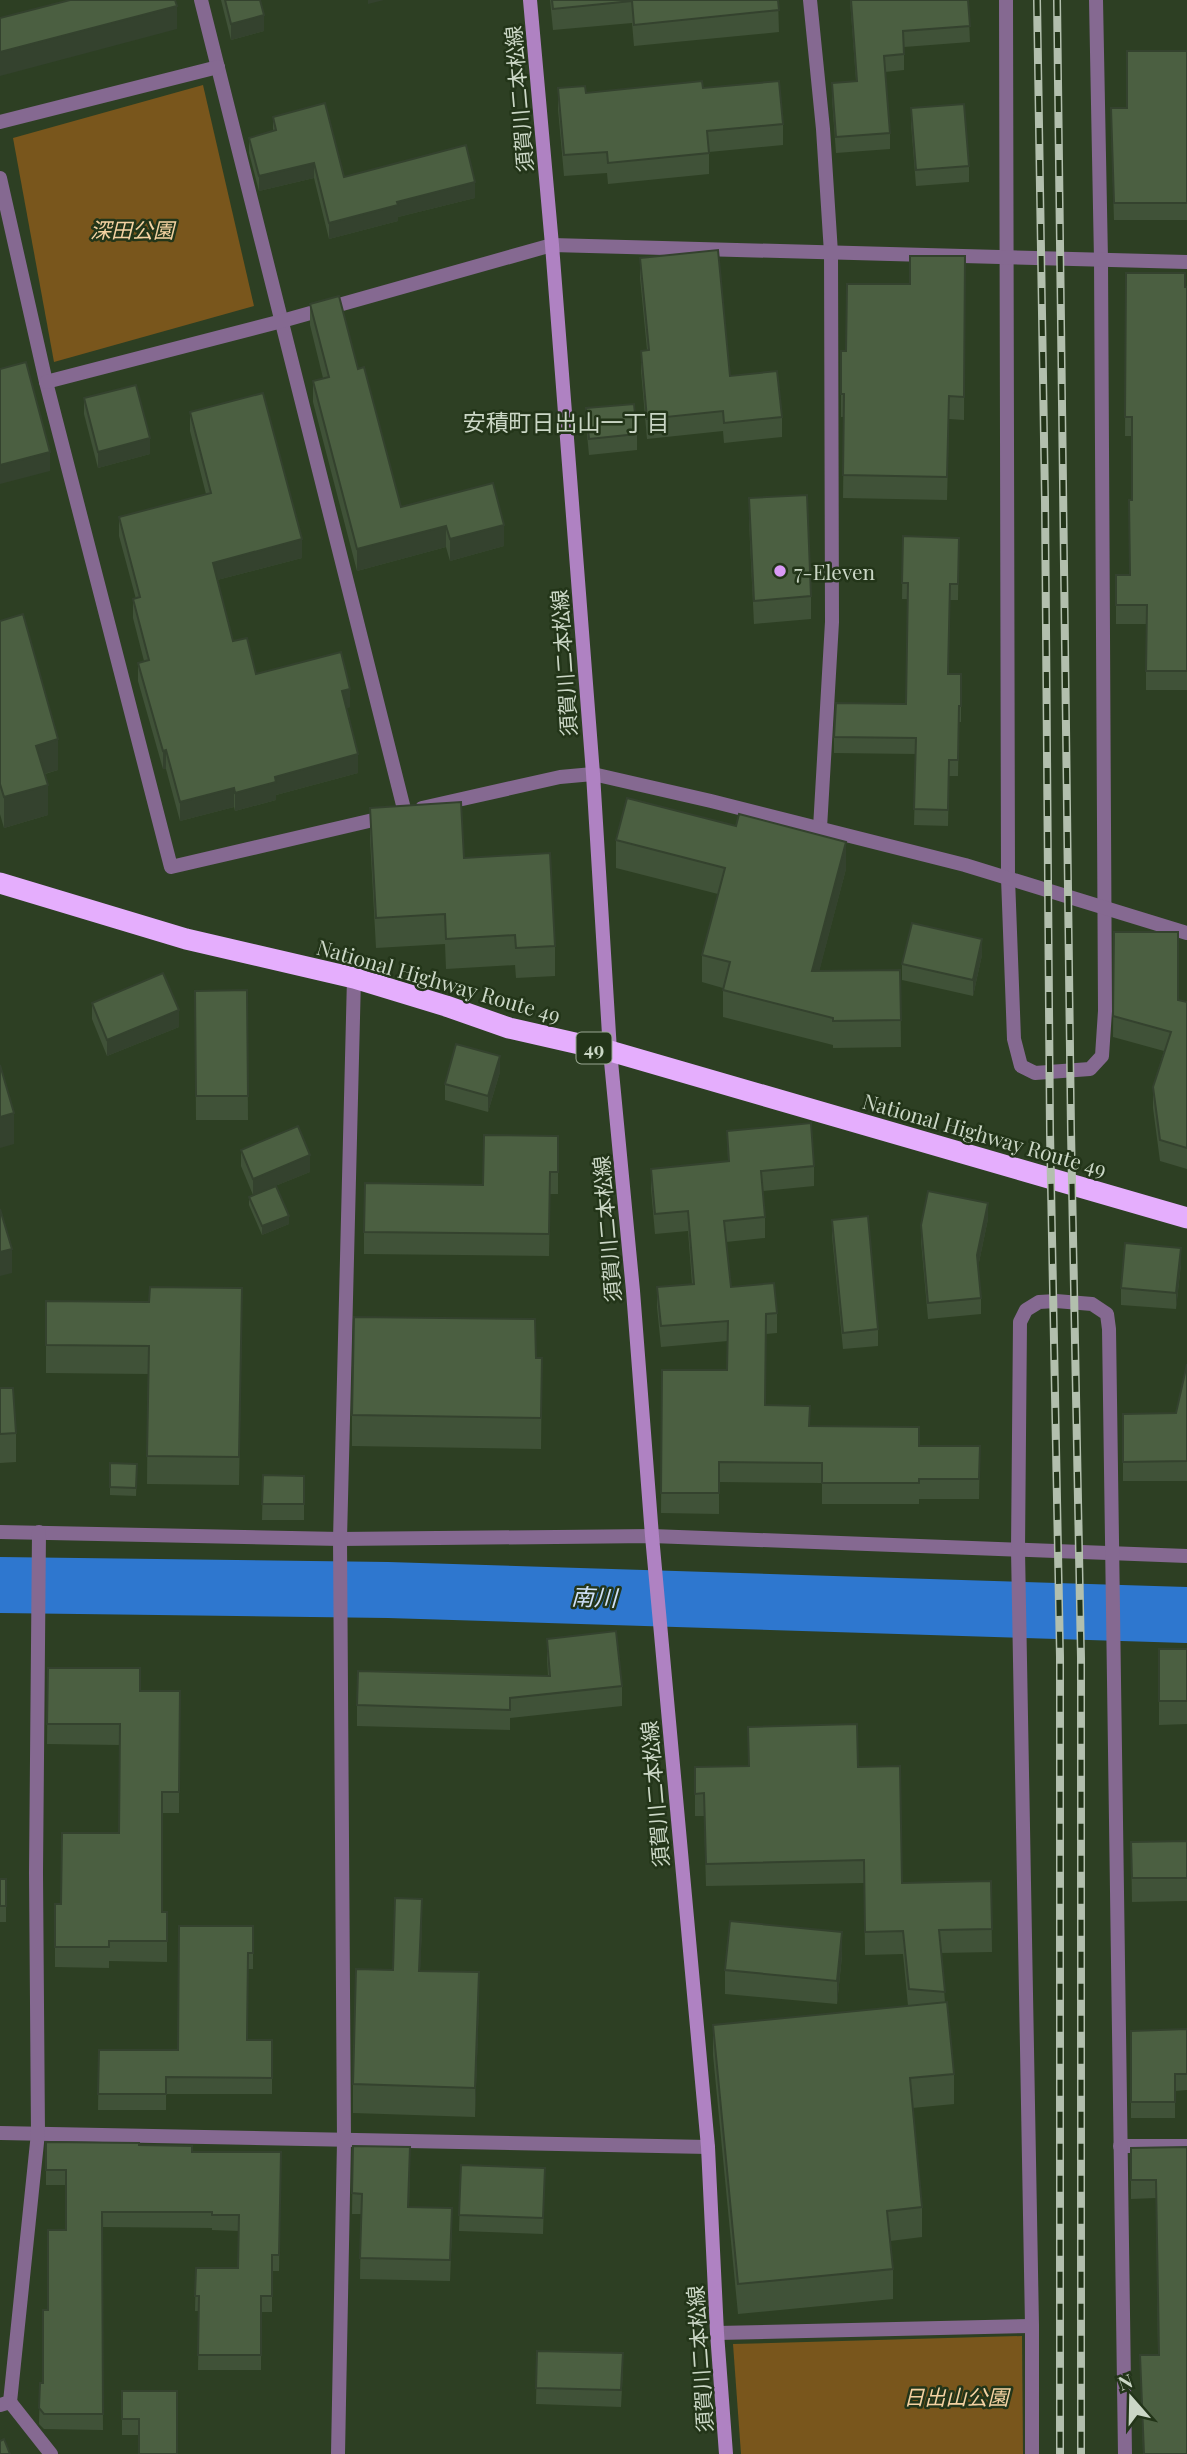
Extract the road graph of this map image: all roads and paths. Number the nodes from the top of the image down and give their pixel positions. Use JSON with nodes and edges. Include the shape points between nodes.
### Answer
{"nodes":[{"id":1,"x":201,"y":0,"type":"edge"},
{"id":2,"x":530,"y":0,"type":"edge"},
{"id":3,"x":810,"y":0,"type":"edge"},
{"id":4,"x":1006,"y":0,"type":"edge"},
{"id":5,"x":1096,"y":0,"type":"edge"},
{"id":6,"x":218,"y":66,"type":"junction"},
{"id":7,"x":0,"y":122,"type":"edge"},
{"id":8,"x":0,"y":178,"type":"edge"},
{"id":9,"x":552,"y":246,"type":"junction"},
{"id":10,"x":831,"y":253,"type":"junction"},
{"id":11,"x":1007,"y":257,"type":"junction"},
{"id":12,"x":1101,"y":261,"type":"junction"},
{"id":13,"x":1187,"y":262,"type":"edge"},
{"id":14,"x":282,"y":321,"type":"junction"},
{"id":15,"x":46,"y":382,"type":"junction"},
{"id":16,"x":593,"y":774,"type":"junction"},
{"id":17,"x":405,"y":813,"type":"junction"},
{"id":18,"x":820,"y":828,"type":"junction"},
{"id":19,"x":1008,"y":878,"type":"junction"},
{"id":20,"x":3,"y":886,"type":"edge"},
{"id":21,"x":1104,"y":910,"type":"junction"},
{"id":22,"x":1187,"y":933,"type":"edge"},
{"id":23,"x":354,"y":978,"type":"junction"},
{"id":24,"x":610,"y":1051,"type":"junction"},
{"id":25,"x":1187,"y":1218,"type":"edge"},
{"id":26,"x":0,"y":1532,"type":"edge"},
{"id":27,"x":40,"y":1532,"type":"junction"},
{"id":28,"x":652,"y":1536,"type":"junction"},
{"id":29,"x":340,"y":1547,"type":"junction"},
{"id":30,"x":1018,"y":1550,"type":"junction"},
{"id":31,"x":1114,"y":1553,"type":"junction"},
{"id":32,"x":1187,"y":1556,"type":"edge"},
{"id":33,"x":0,"y":2133,"type":"edge"},
{"id":34,"x":38,"y":2133,"type":"junction"},
{"id":35,"x":344,"y":2141,"type":"junction"},
{"id":36,"x":1120,"y":2146,"type":"junction"},
{"id":37,"x":1187,"y":2146,"type":"edge"},
{"id":38,"x":708,"y":2147,"type":"junction"},
{"id":39,"x":1032,"y":2326,"type":"junction"},
{"id":40,"x":717,"y":2333,"type":"junction"},
{"id":41,"x":5,"y":2404,"type":"edge"},
{"id":42,"x":51,"y":2454,"type":"edge"},
{"id":43,"x":338,"y":2454,"type":"edge"},
{"id":44,"x":726,"y":2454,"type":"edge"},
{"id":45,"x":1032,"y":2454,"type":"edge"},
{"id":46,"x":1125,"y":2454,"type":"edge"}],
"edges":[{"from":1,"to":6,"type":"street"},
{"from":2,"to":9,"type":"main road","name":"須賀川二本松線"},
{"from":3,"to":10,"type":"street"},
{"from":4,"to":11,"type":"street"},
{"from":5,"to":12,"type":"street"},
{"from":6,"to":7,"type":"street"},
{"from":6,"to":14,"type":"street"},
{"from":8,"to":15,"type":"street"},
{"from":9,"to":10,"type":"street"},
{"from":9,"to":14,"type":"street"},
{"from":9,"to":16,"type":"main road","name":"須賀川二本松線"},
{"from":10,"to":11,"type":"street"},
{"from":10,"to":18,"type":"street","via":[[832,622]]},
{"from":11,"to":12,"type":"street"},
{"from":11,"to":19,"type":"street"},
{"from":12,"to":13,"type":"street"},
{"from":12,"to":21,"type":"street"},
{"from":14,"to":15,"type":"street"},
{"from":14,"to":17,"type":"street"},
{"from":15,"to":17,"type":"street","via":[[171,867]]},
{"from":16,"to":17,"type":"street","via":[[561,777]]},
{"from":16,"to":18,"type":"street"},
{"from":16,"to":24,"type":"main road","name":"須賀川二本松線"},
{"from":18,"to":19,"type":"street"},
{"from":19,"to":21,"type":"street"},
{"from":19,"to":21,"type":"street","via":[[1014,1040],[1021,1066],[1035,1073],[1090,1069],[1102,1056]]},
{"from":20,"to":23,"type":"highway","name":"National Highway Route 49","number":"49","via":[[186,939]]},
{"from":21,"to":22,"type":"street"},
{"from":23,"to":24,"type":"highway","name":"National Highway Route 49","number":"49","via":[[509,1028]]},
{"from":23,"to":29,"type":"street"},
{"from":24,"to":25,"type":"highway","name":"National Highway Route 49","number":"49"},
{"from":24,"to":28,"type":"main road","name":"須賀川二本松線"},
{"from":26,"to":27,"type":"street"},
{"from":27,"to":29,"type":"street"},
{"from":27,"to":34,"type":"street"},
{"from":28,"to":29,"type":"street"},
{"from":28,"to":30,"type":"street"},
{"from":28,"to":38,"type":"main road","name":"須賀川二本松線"},
{"from":29,"to":35,"type":"street"},
{"from":30,"to":31,"type":"street"},
{"from":30,"to":31,"type":"street","via":[[1020,1322],[1026,1310],[1040,1302],[1056,1301],[1092,1304],[1107,1314]]},
{"from":30,"to":39,"type":"street"},
{"from":31,"to":32,"type":"street"},
{"from":31,"to":36,"type":"street"},
{"from":33,"to":34,"type":"street"},
{"from":34,"to":35,"type":"street"},
{"from":34,"to":41,"type":"street"},
{"from":35,"to":38,"type":"street"},
{"from":35,"to":43,"type":"street"},
{"from":36,"to":37,"type":"street"},
{"from":36,"to":46,"type":"street"},
{"from":38,"to":40,"type":"main road","name":"須賀川二本松線"},
{"from":39,"to":40,"type":"street"},
{"from":39,"to":45,"type":"street"},
{"from":40,"to":44,"type":"main road","name":"須賀川二本松線"},
{"from":41,"to":42,"type":"street"}]}
